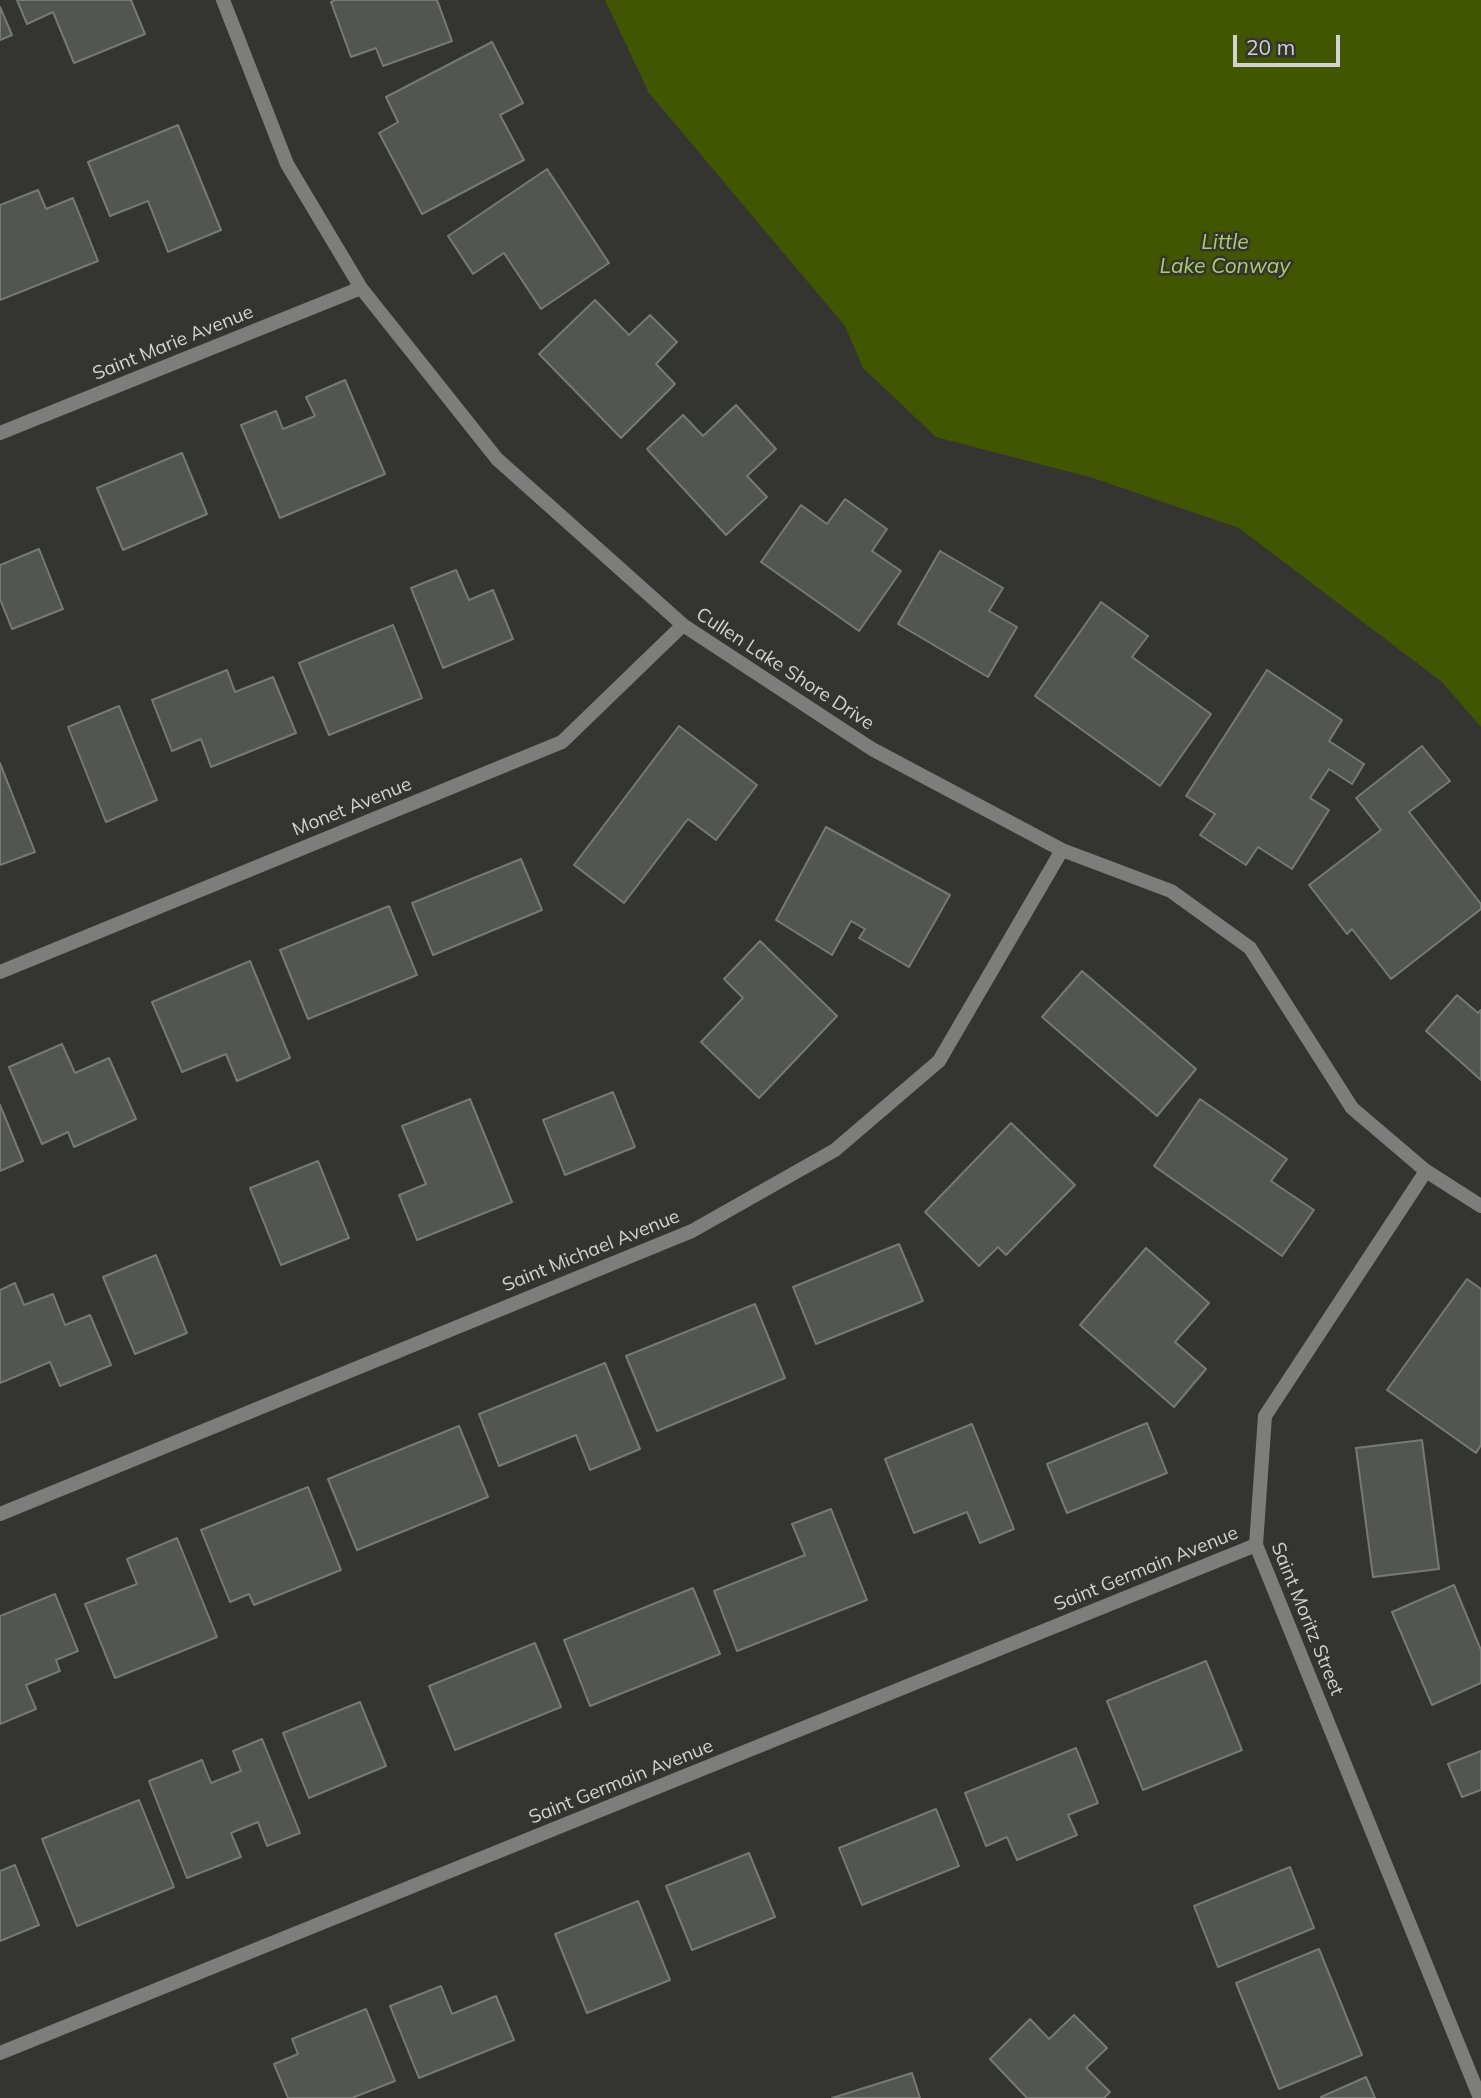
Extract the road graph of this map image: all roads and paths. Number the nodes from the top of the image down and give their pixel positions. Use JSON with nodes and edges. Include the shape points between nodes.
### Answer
{"nodes":[{"id":1,"x":223,"y":0,"type":"edge"},
{"id":2,"x":361,"y":288,"type":"junction"},
{"id":3,"x":0,"y":433,"type":"edge"},
{"id":4,"x":683,"y":625,"type":"junction"},
{"id":5,"x":1062,"y":850,"type":"junction"},
{"id":6,"x":0,"y":972,"type":"edge"},
{"id":7,"x":1426,"y":1171,"type":"junction"},
{"id":8,"x":1481,"y":1206,"type":"edge"},
{"id":9,"x":0,"y":1514,"type":"edge"},
{"id":10,"x":1256,"y":1545,"type":"junction"},
{"id":11,"x":0,"y":2053,"type":"edge"},
{"id":12,"x":1480,"y":2098,"type":"edge"}],
"edges":[{"from":1,"to":2,"type":"street","name":"Cullen Lake Shore Drive","via":[[287,164]]},
{"from":2,"to":3,"type":"street","name":"Saint Marie Avenue"},
{"from":2,"to":4,"type":"street","name":"Cullen Lake Shore Drive","via":[[497,459]]},
{"from":4,"to":5,"type":"street","name":"Cullen Lake Shore Drive","via":[[872,749]]},
{"from":4,"to":6,"type":"street","name":"Monet Avenue","via":[[562,742]]},
{"from":5,"to":7,"type":"street","name":"Cullen Lake Shore Drive","via":[[1171,891],[1251,948],[1352,1108]]},
{"from":5,"to":9,"type":"street","name":"Saint Michael Avenue","via":[[939,1061],[835,1150],[692,1231]]},
{"from":7,"to":8,"type":"street","name":"Cullen Lake Shore Drive"},
{"from":7,"to":10,"type":"street","name":"Saint Moritz Street","via":[[1265,1416]]},
{"from":10,"to":11,"type":"street","name":"Saint Germain Avenue"},
{"from":10,"to":12,"type":"street","name":"Saint Moritz Street"}]}
